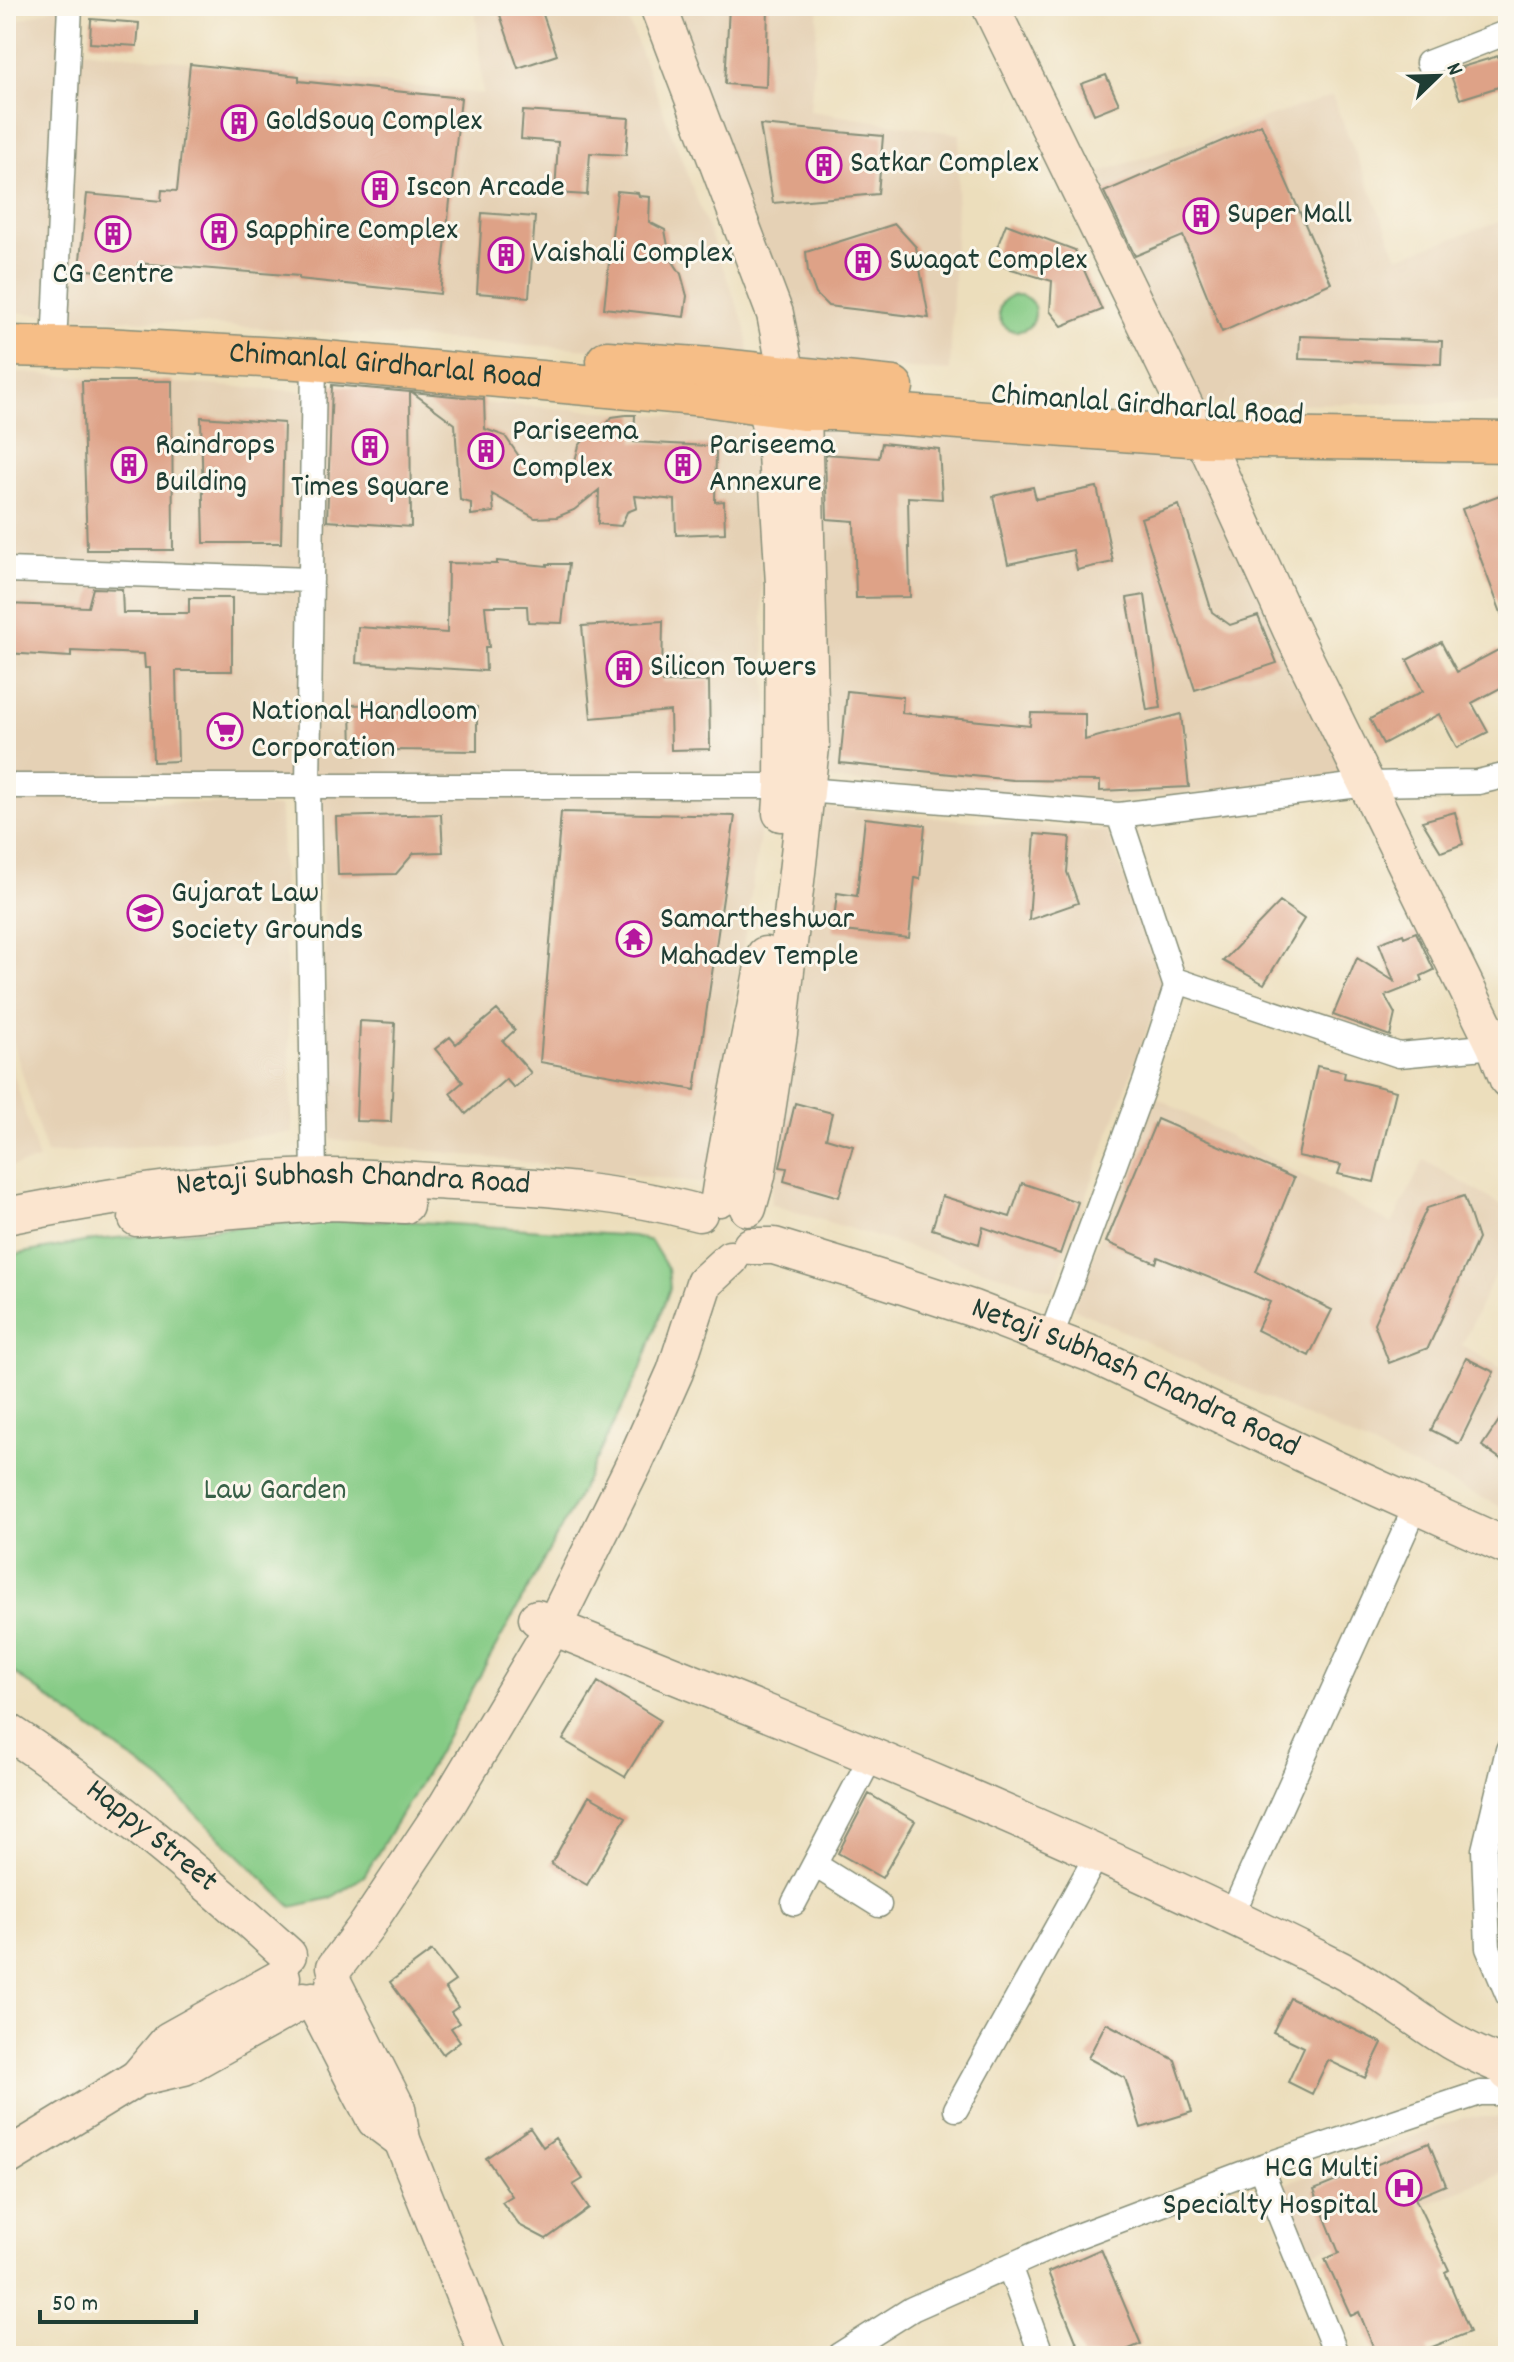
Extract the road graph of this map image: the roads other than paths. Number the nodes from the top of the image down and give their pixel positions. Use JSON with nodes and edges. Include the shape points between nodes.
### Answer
{"nodes":[{"id":1,"x":70,"y":6,"type":"edge"},
{"id":2,"x":639,"y":6,"type":"edge"},
{"id":3,"x":658,"y":6,"type":"edge"},
{"id":4,"x":990,"y":6,"type":"edge"},
{"id":5,"x":1508,"y":32,"type":"edge"},
{"id":6,"x":1428,"y":63,"type":"dead end"},
{"id":7,"x":6,"y":324,"type":"edge"},
{"id":8,"x":55,"y":325,"type":"junction"},
{"id":9,"x":6,"y":346,"type":"edge"},
{"id":10,"x":314,"y":360,"type":"junction"},
{"id":11,"x":780,"y":391,"type":"junction"},
{"id":12,"x":1508,"y":420,"type":"edge"},
{"id":13,"x":1196,"y":424,"type":"junction"},
{"id":14,"x":1508,"y":442,"type":"edge"},
{"id":15,"x":6,"y":570,"type":"edge"},
{"id":16,"x":311,"y":580,"type":"junction"},
{"id":17,"x":1508,"y":775,"type":"edge"},
{"id":18,"x":1367,"y":784,"type":"junction"},
{"id":19,"x":6,"y":786,"type":"edge"},
{"id":20,"x":308,"y":786,"type":"junction"},
{"id":21,"x":794,"y":788,"type":"junction"},
{"id":22,"x":1119,"y":815,"type":"junction"},
{"id":23,"x":1175,"y":980,"type":"junction"},
{"id":24,"x":1497,"y":1032,"type":"edge"},
{"id":25,"x":1508,"y":1080,"type":"edge"},
{"id":26,"x":314,"y":1178,"type":"junction"},
{"id":27,"x":6,"y":1216,"type":"edge"},
{"id":28,"x":725,"y":1229,"type":"junction"},
{"id":29,"x":6,"y":1238,"type":"edge"},
{"id":30,"x":1057,"y":1320,"type":"junction"},
{"id":31,"x":1416,"y":1506,"type":"junction"},
{"id":32,"x":1508,"y":1526,"type":"edge"},
{"id":33,"x":1508,"y":1547,"type":"edge"},
{"id":34,"x":545,"y":1623,"type":"junction"},
{"id":35,"x":6,"y":1730,"type":"edge"},
{"id":36,"x":1508,"y":1750,"type":"edge"},
{"id":37,"x":871,"y":1757,"type":"junction"},
{"id":38,"x":1097,"y":1855,"type":"junction"},
{"id":39,"x":815,"y":1865,"type":"junction"},
{"id":40,"x":794,"y":1903,"type":"dead end"},
{"id":41,"x":879,"y":1905,"type":"dead end"},
{"id":42,"x":1231,"y":1917,"type":"junction"},
{"id":43,"x":311,"y":1976,"type":"junction"},
{"id":44,"x":1508,"y":1995,"type":"edge"},
{"id":45,"x":1508,"y":2073,"type":"edge"},
{"id":46,"x":1508,"y":2093,"type":"edge"},
{"id":47,"x":956,"y":2109,"type":"dead end"},
{"id":48,"x":6,"y":2158,"type":"edge"},
{"id":49,"x":1260,"y":2167,"type":"junction"},
{"id":50,"x":1009,"y":2266,"type":"junction"},
{"id":51,"x":488,"y":2356,"type":"edge"},
{"id":52,"x":838,"y":2356,"type":"edge"},
{"id":53,"x":1042,"y":2356,"type":"edge"},
{"id":54,"x":1337,"y":2356,"type":"edge"}],
"edges":[{"from":1,"to":8,"type":"street"},
{"from":2,"to":11,"type":"main road"},
{"from":3,"to":11,"type":"main road","via":[[775,314]]},
{"from":4,"to":13,"type":"main road"},
{"from":5,"to":6,"type":"street"},
{"from":7,"to":8,"type":"main road","name":"Chimanlal Girdharlal Road"},
{"from":8,"to":11,"type":"main road","name":"Chimanlal Girdharlal Road","via":[[333,338],[712,368]]},
{"from":9,"to":10,"type":"main road","name":"Chimanlal Girdharlal Road"},
{"from":10,"to":11,"type":"main road","name":"Chimanlal Girdharlal Road","via":[[705,396]]},
{"from":10,"to":16,"type":"street"},
{"from":11,"to":13,"type":"main road","name":"Chimanlal Girdharlal Road","via":[[851,411]]},
{"from":11,"to":21,"type":"main road","via":[[811,747]]},
{"from":12,"to":13,"type":"main road","name":"Chimanlal Girdharlal Road"},
{"from":13,"to":14,"type":"main road","name":"Chimanlal Girdharlal Road"},
{"from":13,"to":18,"type":"main road"},
{"from":15,"to":16,"type":"street"},
{"from":16,"to":20,"type":"street"},
{"from":17,"to":18,"type":"street","via":[[1478,782]]},
{"from":18,"to":22,"type":"street"},
{"from":18,"to":24,"type":"main road"},
{"from":19,"to":20,"type":"street"},
{"from":20,"to":21,"type":"street"},
{"from":20,"to":26,"type":"street"},
{"from":21,"to":22,"type":"street"},
{"from":21,"to":28,"type":"main road","via":[[753,1027],[727,1141]]},
{"from":22,"to":23,"type":"street"},
{"from":23,"to":24,"type":"street","via":[[1399,1055]]},
{"from":23,"to":30,"type":"street","via":[[1145,1082]]},
{"from":24,"to":25,"type":"main road"},
{"from":26,"to":27,"type":"main road","name":"Netaji Subhash Chandra Road","via":[[221,1184]]},
{"from":26,"to":28,"type":"main road","name":"Netaji Subhash Chandra Road","via":[[505,1185],[648,1199]]},
{"from":28,"to":29,"type":"main road","name":"Netaji Subhash Chandra Road","via":[[507,1209],[333,1202],[75,1224]]},
{"from":28,"to":30,"type":"main road","name":"Netaji Subhash Chandra Road","via":[[888,1260]]},
{"from":28,"to":31,"type":"main road","name":"Netaji Subhash Chandra Road","via":[[971,1308],[1094,1355]]},
{"from":28,"to":34,"type":"main road","via":[[635,1462]]},
{"from":30,"to":32,"type":"main road","name":"Netaji Subhash Chandra Road","via":[[1102,1336]]},
{"from":31,"to":33,"type":"main road","name":"Netaji Subhash Chandra Road"},
{"from":31,"to":42,"type":"street"},
{"from":34,"to":37,"type":"main road"},
{"from":34,"to":43,"type":"main road","via":[[447,1805],[367,1925]]},
{"from":35,"to":43,"type":"main road","name":"Happy Street","via":[[138,1825]]},
{"from":36,"to":44,"type":"street","via":[[1484,1850],[1488,1948]]},
{"from":37,"to":38,"type":"main road"},
{"from":37,"to":39,"type":"street"},
{"from":38,"to":42,"type":"main road"},
{"from":38,"to":47,"type":"street"},
{"from":39,"to":40,"type":"street"},
{"from":39,"to":41,"type":"street"},
{"from":42,"to":45,"type":"main road","via":[[1343,1971]]},
{"from":43,"to":48,"type":"main road","via":[[184,2067],[137,2078]]},
{"from":43,"to":51,"type":"main road","via":[[397,2108],[402,2140]]},
{"from":46,"to":49,"type":"street","via":[[1480,2093]]},
{"from":49,"to":50,"type":"street"},
{"from":49,"to":54,"type":"street"},
{"from":50,"to":52,"type":"street","via":[[912,2309]]},
{"from":50,"to":53,"type":"street"}]}
